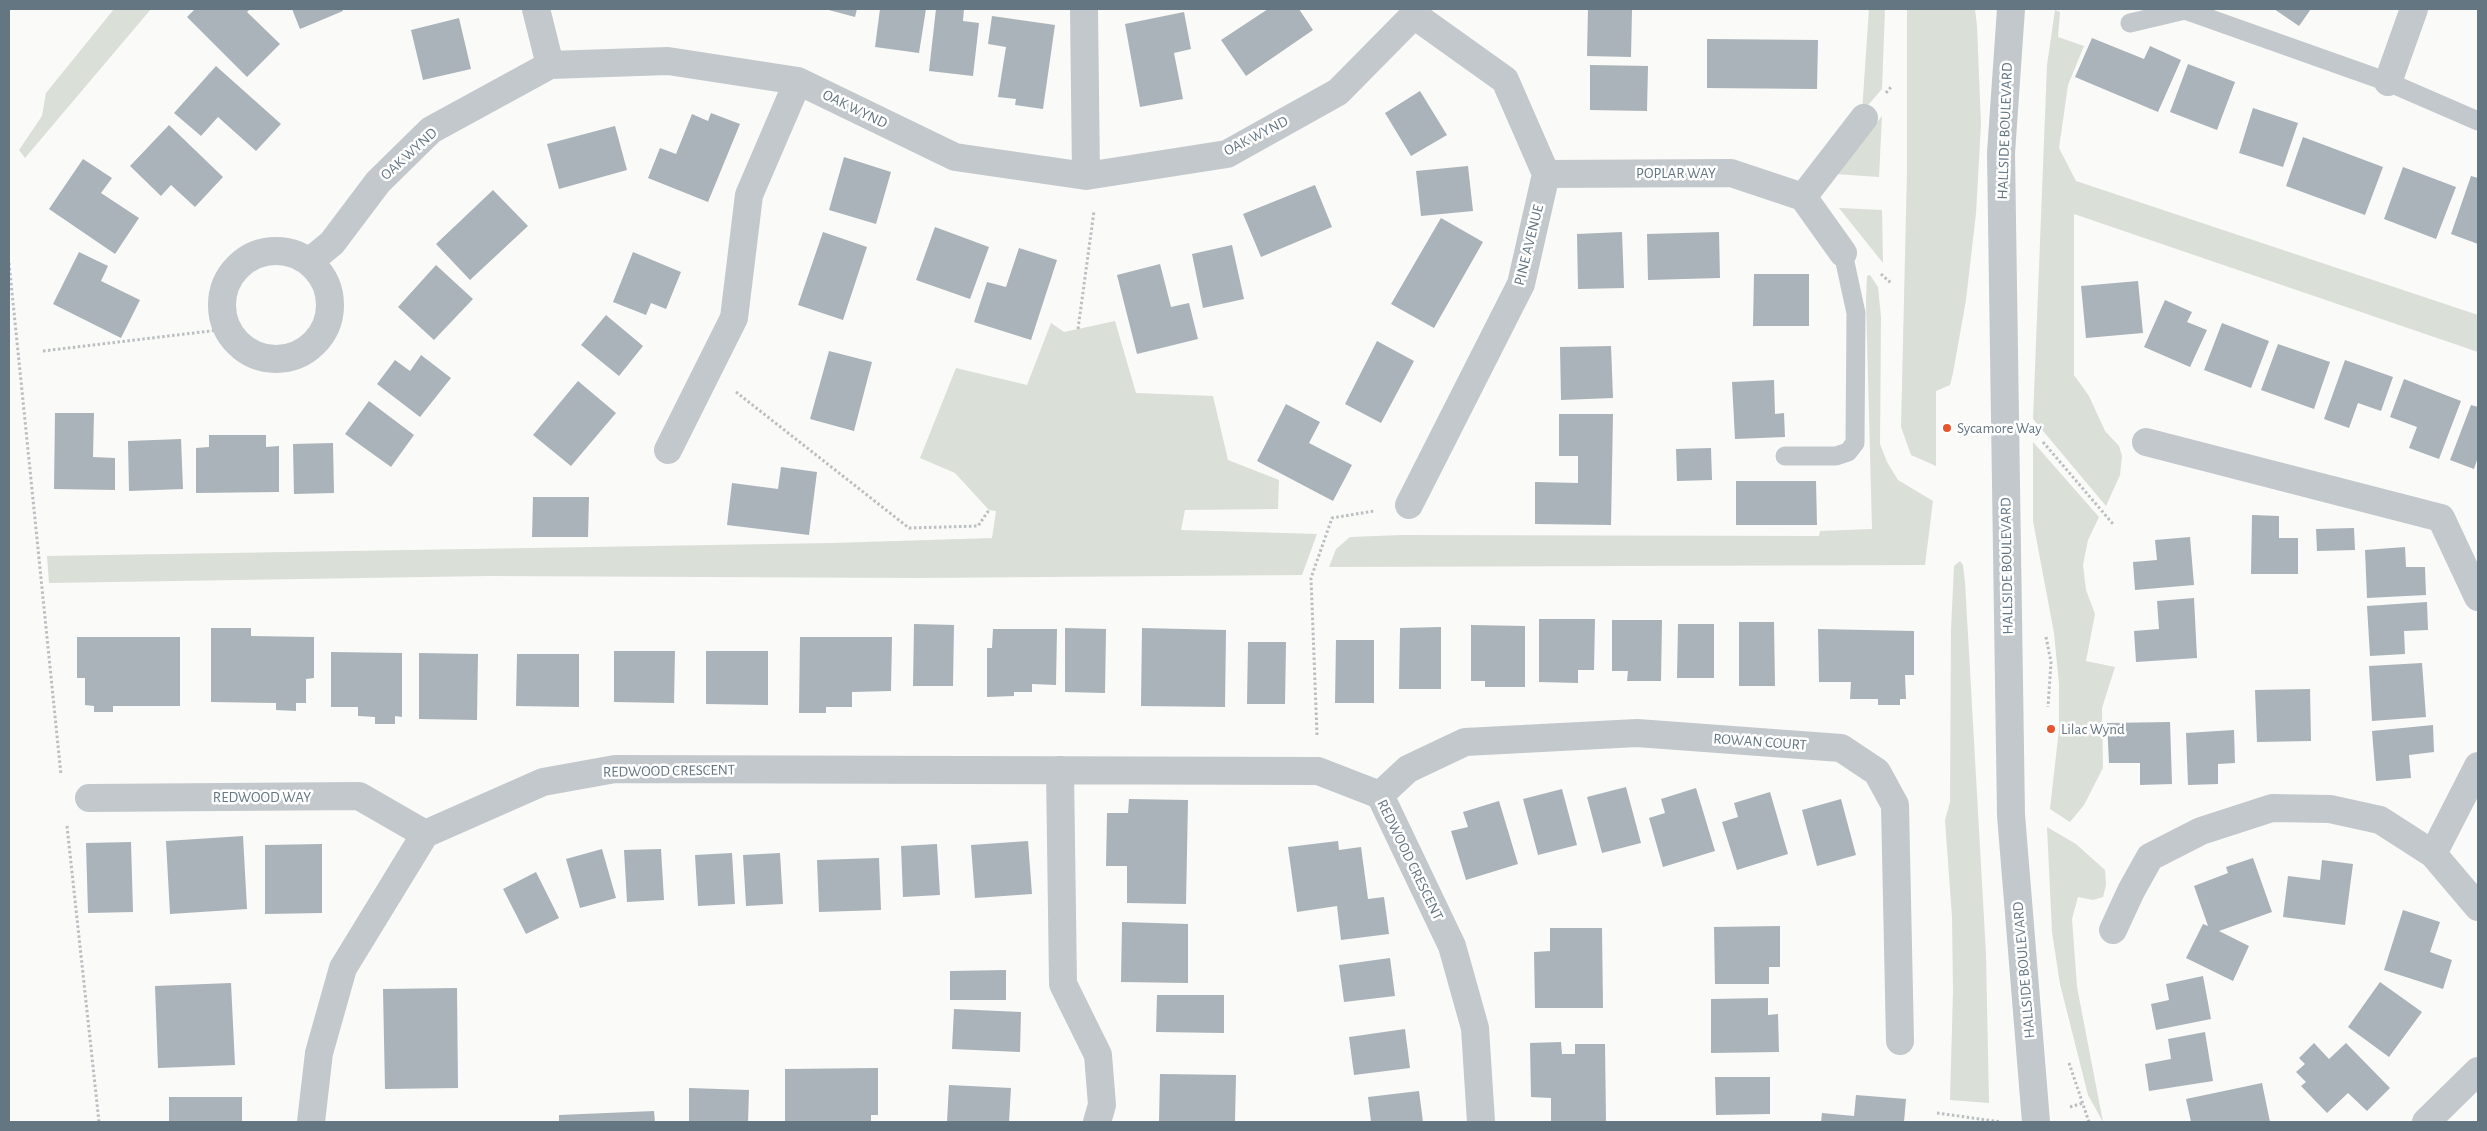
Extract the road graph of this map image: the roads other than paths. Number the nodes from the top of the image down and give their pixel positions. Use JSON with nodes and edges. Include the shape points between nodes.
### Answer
{"nodes":[{"id":1,"x":536,"y":9,"type":"edge"},
{"id":2,"x":1084,"y":9,"type":"edge"},
{"id":3,"x":2011,"y":9,"type":"edge"},
{"id":4,"x":2414,"y":9,"type":"edge"},
{"id":5,"x":1415,"y":12,"type":"edge"},
{"id":6,"x":2130,"y":23,"type":"dead end"},
{"id":7,"x":550,"y":65,"type":"junction"},
{"id":8,"x":798,"y":81,"type":"junction"},
{"id":9,"x":2388,"y":82,"type":"junction"},
{"id":10,"x":1864,"y":118,"type":"dead end"},
{"id":11,"x":2478,"y":121,"type":"edge"},
{"id":12,"x":1546,"y":174,"type":"junction"},
{"id":13,"x":1086,"y":176,"type":"junction"},
{"id":14,"x":1803,"y":197,"type":"junction"},
{"id":15,"x":1843,"y":253,"type":"joint"},
{"id":16,"x":309,"y":262,"type":"junction"},
{"id":17,"x":2146,"y":442,"type":"dead end"},
{"id":18,"x":668,"y":450,"type":"dead end"},
{"id":19,"x":1785,"y":456,"type":"dead end"},
{"id":20,"x":1409,"y":505,"type":"road end"},
{"id":21,"x":2478,"y":597,"type":"edge"},
{"id":22,"x":2478,"y":766,"type":"edge"},
{"id":23,"x":1060,"y":770,"type":"junction"},
{"id":24,"x":1380,"y":795,"type":"junction"},
{"id":25,"x":89,"y":798,"type":"dead end"},
{"id":26,"x":425,"y":834,"type":"junction"},
{"id":27,"x":2433,"y":854,"type":"junction"},
{"id":28,"x":2478,"y":907,"type":"edge"},
{"id":29,"x":2113,"y":930,"type":"dead end"},
{"id":30,"x":1900,"y":1041,"type":"dead end"},
{"id":31,"x":2478,"y":1071,"type":"edge"},
{"id":32,"x":311,"y":1122,"type":"edge"},
{"id":33,"x":1097,"y":1122,"type":"edge"},
{"id":34,"x":1482,"y":1122,"type":"edge"},
{"id":35,"x":2036,"y":1122,"type":"edge"},
{"id":36,"x":2426,"y":1122,"type":"edge"}],
"edges":[{"from":1,"to":7,"type":"street"},
{"from":2,"to":13,"type":"street"},
{"from":3,"to":35,"type":"street","name":"HALLSIDE BOULEVARD","via":[[2001,153],[2011,805]]},
{"from":4,"to":9,"type":"street"},
{"from":5,"to":12,"type":"street","via":[[1505,80]]},
{"from":5,"to":13,"type":"street","name":"OAK WYND","via":[[1338,92],[1227,154]]},
{"from":6,"to":9,"type":"lane","via":[[2185,10]]},
{"from":7,"to":8,"type":"street","name":"OAK WYND","via":[[668,61]]},
{"from":7,"to":16,"type":"street","name":"OAK WYND","via":[[432,130],[378,182],[332,243]]},
{"from":8,"to":13,"type":"street","name":"OAK WYND","via":[[955,157]]},
{"from":8,"to":18,"type":"street","via":[[749,195],[734,318]]},
{"from":9,"to":11,"type":"lane"},
{"from":10,"to":14,"type":"street"},
{"from":12,"to":14,"type":"street","name":"POPLAR WAY","via":[[1731,173]]},
{"from":12,"to":20,"type":"street","name":"PINE AVENUE","via":[[1521,284]]},
{"from":14,"to":15,"type":"street"},
{"from":15,"to":19,"type":"lane","via":[[1856,314],[1855,443],[1848,452],[1836,456]]},
{"from":16,"to":16,"type":"street","via":[[293,253],[275,250],[258,254],[230,275],[223,291],[221,308],[227,329],[247,351],[262,358],[280,359],[296,355],[322,335],[331,304],[324,280]]},
{"from":17,"to":21,"type":"street","via":[[2441,518]]},
{"from":22,"to":27,"type":"street"},
{"from":23,"to":24,"type":"street","name":"REDWOOD CRESCENT","via":[[1318,771]]},
{"from":23,"to":26,"type":"street","name":"REDWOOD CRESCENT","via":[[615,769],[542,782]]},
{"from":23,"to":33,"type":"street","via":[[1063,984],[1098,1055],[1102,1105]]},
{"from":24,"to":30,"type":"street","name":"ROWAN COURT","via":[[1408,769],[1465,742],[1637,733],[1841,748],[1877,772],[1895,806]]},
{"from":24,"to":34,"type":"street","name":"REDWOOD CRESCENT","via":[[1452,946],[1475,1028]]},
{"from":25,"to":26,"type":"street","name":"REDWOOD WAY","via":[[359,796]]},
{"from":26,"to":32,"type":"street","via":[[344,968],[319,1053]]},
{"from":27,"to":28,"type":"street"},
{"from":27,"to":29,"type":"street","via":[[2380,820],[2330,809],[2272,808],[2201,831],[2150,857]]},
{"from":31,"to":36,"type":"street"}]}
